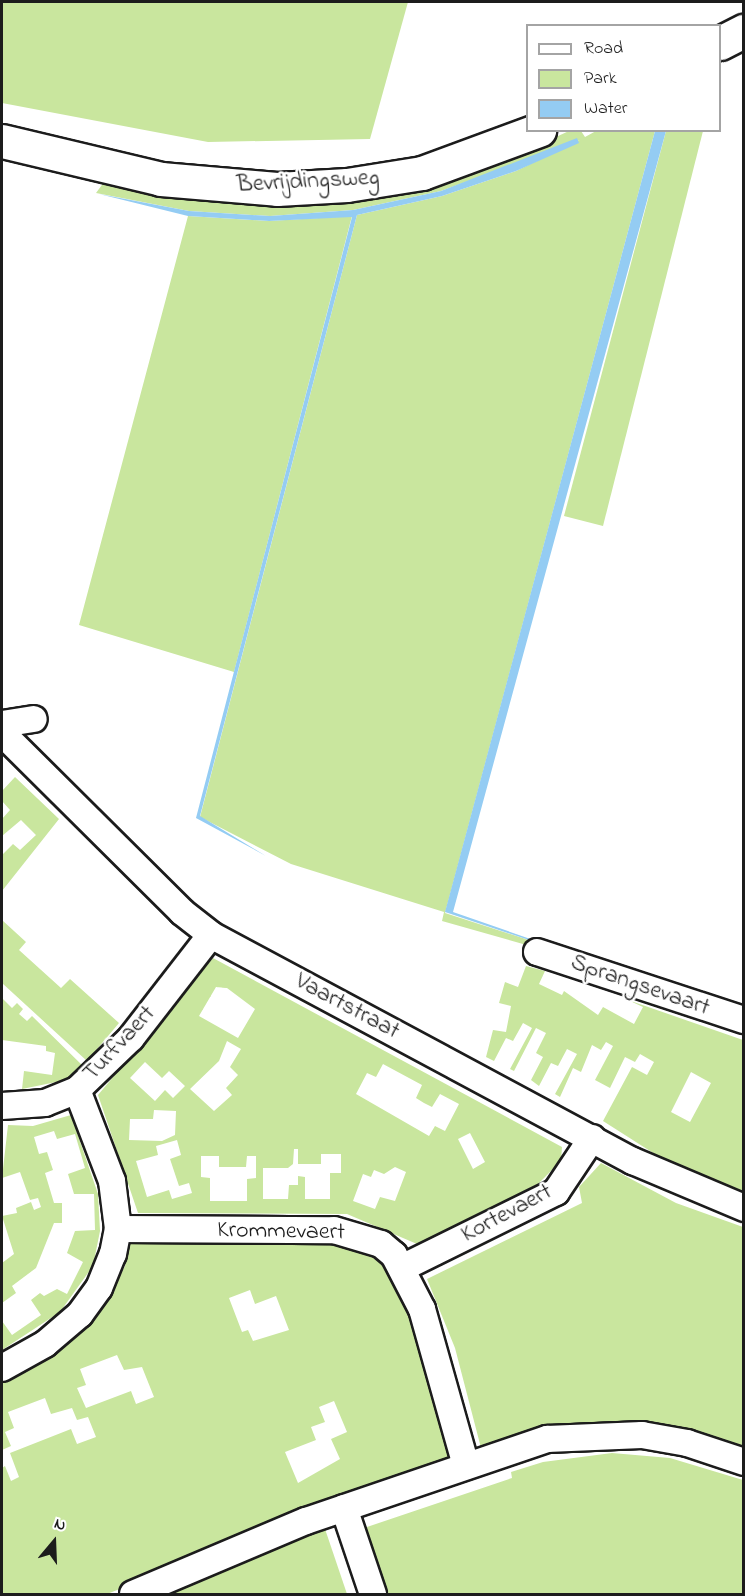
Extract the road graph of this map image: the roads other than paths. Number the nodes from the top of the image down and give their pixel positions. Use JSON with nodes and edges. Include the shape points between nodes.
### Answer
{"nodes":[{"id":1,"x":744,"y":31,"type":"edge"},
{"id":2,"x":721,"y":42,"type":"edge"},
{"id":3,"x":534,"y":132,"type":"edge"},
{"id":4,"x":2,"y":141,"type":"edge"},
{"id":5,"x":34,"y":719,"type":"dead end"},
{"id":6,"x":2,"y":724,"type":"edge"},
{"id":7,"x":2,"y":733,"type":"edge"},
{"id":8,"x":211,"y":935,"type":"junction"},
{"id":9,"x":537,"y":952,"type":"dead end"},
{"id":10,"x":744,"y":1020,"type":"edge"},
{"id":11,"x":77,"y":1090,"type":"junction"},
{"id":12,"x":2,"y":1106,"type":"edge"},
{"id":13,"x":592,"y":1138,"type":"junction"},
{"id":14,"x":744,"y":1208,"type":"edge"},
{"id":15,"x":118,"y":1229,"type":"junction"},
{"id":16,"x":402,"y":1268,"type":"junction"},
{"id":17,"x":2,"y":1368,"type":"edge"},
{"id":18,"x":744,"y":1462,"type":"edge"},
{"id":19,"x":466,"y":1466,"type":"junction"},
{"id":20,"x":344,"y":1508,"type":"junction"},
{"id":21,"x":133,"y":1594,"type":"edge"},
{"id":22,"x":373,"y":1594,"type":"edge"}],
"edges":[{"from":1,"to":2,"type":"main road"},
{"from":3,"to":4,"type":"main road","name":"Bevrijdingsweg","via":[[422,173],[347,185],[277,189],[161,179]]},
{"from":5,"to":6,"type":"street"},
{"from":7,"to":8,"type":"street","name":"Vaartstraat","via":[[182,912]]},
{"from":8,"to":11,"type":"street","name":"Turfvaert","via":[[131,1038]]},
{"from":8,"to":13,"type":"street","name":"Vaartstraat"},
{"from":9,"to":10,"type":"street","name":"Sprangsevaart"},
{"from":11,"to":12,"type":"street","name":"Turfvaert","via":[[45,1103]]},
{"from":11,"to":15,"type":"street","via":[[108,1162]]},
{"from":13,"to":14,"type":"street","name":"Vaartstraat","via":[[662,1174]]},
{"from":13,"to":16,"type":"street","name":"Kortevaert","via":[[556,1192]]},
{"from":15,"to":16,"type":"street","name":"Krommevaert","via":[[347,1231],[381,1244]]},
{"from":15,"to":17,"type":"street","via":[[108,1272],[87,1306],[45,1344]]},
{"from":16,"to":19,"type":"street","name":"Krommevaert","via":[[433,1336]]},
{"from":18,"to":19,"type":"street","via":[[687,1443],[601,1434],[547,1439]]},
{"from":19,"to":20,"type":"street"},
{"from":20,"to":21,"type":"street"},
{"from":20,"to":22,"type":"street"}]}
